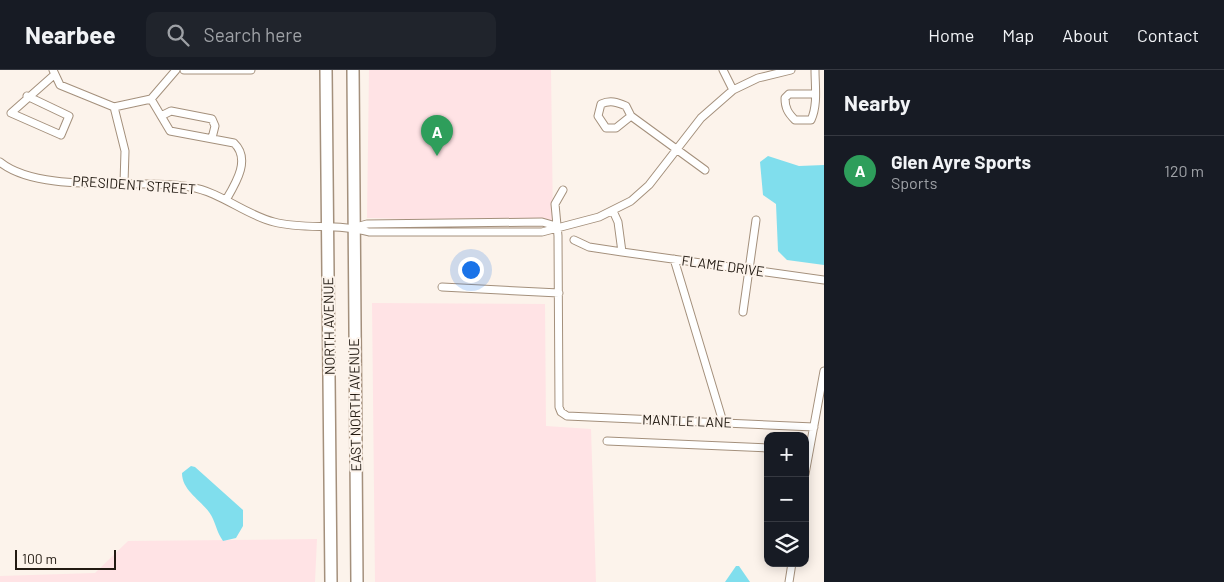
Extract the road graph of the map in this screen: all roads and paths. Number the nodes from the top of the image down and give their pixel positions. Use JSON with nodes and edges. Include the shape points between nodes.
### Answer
{"nodes":[{"id":1,"x":176,"y":70,"type":"edge"},
{"id":2,"x":184,"y":70,"type":"edge"},
{"id":3,"x":251,"y":70,"type":"edge"},
{"id":4,"x":326,"y":70,"type":"edge"},
{"id":5,"x":353,"y":70,"type":"edge"},
{"id":6,"x":723,"y":70,"type":"edge"},
{"id":7,"x":791,"y":70,"type":"edge"},
{"id":8,"x":815,"y":70,"type":"edge"},
{"id":9,"x":53,"y":72,"type":"edge"},
{"id":10,"x":732,"y":90,"type":"junction"},
{"id":11,"x":815,"y":94,"type":"junction"},
{"id":12,"x":27,"y":96,"type":"junction"},
{"id":13,"x":151,"y":99,"type":"junction"},
{"id":14,"x":114,"y":107,"type":"junction"},
{"id":15,"x":161,"y":116,"type":"junction"},
{"id":16,"x":631,"y":116,"type":"junction"},
{"id":17,"x":212,"y":138,"type":"junction"},
{"id":18,"x":677,"y":150,"type":"junction"},
{"id":19,"x":0,"y":162,"type":"edge"},
{"id":20,"x":705,"y":170,"type":"dead end"},
{"id":21,"x":124,"y":183,"type":"junction"},
{"id":22,"x":563,"y":190,"type":"dead end"},
{"id":23,"x":226,"y":200,"type":"junction"},
{"id":24,"x":613,"y":211,"type":"junction"},
{"id":25,"x":756,"y":220,"type":"dead end"},
{"id":26,"x":328,"y":226,"type":"junction"},
{"id":27,"x":557,"y":226,"type":"junction"},
{"id":28,"x":354,"y":228,"type":"junction"},
{"id":29,"x":574,"y":240,"type":"dead end"},
{"id":30,"x":622,"y":252,"type":"junction"},
{"id":31,"x":674,"y":259,"type":"junction"},
{"id":32,"x":749,"y":270,"type":"junction"},
{"id":33,"x":824,"y":280,"type":"edge"},
{"id":34,"x":442,"y":287,"type":"dead end"},
{"id":35,"x":559,"y":293,"type":"junction"},
{"id":36,"x":743,"y":312,"type":"dead end"},
{"id":37,"x":824,"y":370,"type":"edge"},
{"id":38,"x":723,"y":422,"type":"junction"},
{"id":39,"x":814,"y":427,"type":"junction"},
{"id":40,"x":607,"y":441,"type":"dead end"},
{"id":41,"x":809,"y":443,"type":"edge"},
{"id":42,"x":764,"y":448,"type":"edge"},
{"id":43,"x":791,"y":567,"type":"edge"},
{"id":44,"x":332,"y":582,"type":"edge"},
{"id":45,"x":357,"y":582,"type":"edge"},
{"id":46,"x":789,"y":582,"type":"edge"}],
"edges":[{"from":1,"to":13,"type":"street"},
{"from":2,"to":3,"type":"street"},
{"from":4,"to":26,"type":"main road","name":"NORTH AVENUE"},
{"from":5,"to":28,"type":"main road"},
{"from":6,"to":10,"type":"street"},
{"from":7,"to":10,"type":"street","name":"PRESIDENT STREET","via":[[758,78]]},
{"from":8,"to":11,"type":"street"},
{"from":9,"to":12,"type":"street"},
{"from":9,"to":14,"type":"street","via":[[60,86]]},
{"from":10,"to":18,"type":"street","name":"PRESIDENT STREET","via":[[701,118]]},
{"from":11,"to":11,"type":"street","via":[[811,120],[794,120],[785,106],[785,98],[790,94]]},
{"from":12,"to":12,"type":"street","via":[[11,112],[61,136],[68,116]]},
{"from":13,"to":14,"type":"street"},
{"from":13,"to":15,"type":"street"},
{"from":14,"to":21,"type":"street","via":[[125,151]]},
{"from":15,"to":17,"type":"street","via":[[170,131]]},
{"from":15,"to":17,"type":"street","via":[[171,111],[212,119],[215,126]]},
{"from":16,"to":16,"type":"street","via":[[616,128],[606,128],[598,116],[601,104],[607,102],[626,106]]},
{"from":16,"to":18,"type":"street"},
{"from":17,"to":23,"type":"street","via":[[234,143],[242,155],[240,175]]},
{"from":18,"to":20,"type":"street"},
{"from":18,"to":24,"type":"street","name":"PRESIDENT STREET","via":[[649,185]]},
{"from":19,"to":21,"type":"street","name":"PRESIDENT STREET","via":[[33,178]]},
{"from":21,"to":23,"type":"street","name":"PRESIDENT STREET","via":[[191,187]]},
{"from":22,"to":27,"type":"street","via":[[555,204]]},
{"from":23,"to":26,"type":"street","name":"PRESIDENT STREET","via":[[273,222]]},
{"from":24,"to":27,"type":"street","name":"PRESIDENT STREET","via":[[580,223]]},
{"from":24,"to":30,"type":"street","via":[[618,222]]},
{"from":25,"to":32,"type":"street"},
{"from":26,"to":28,"type":"street","name":"PRESIDENT STREET"},
{"from":26,"to":44,"type":"main road","name":"NORTH AVENUE"},
{"from":27,"to":28,"type":"street","name":"PRESIDENT STREET","via":[[542,232],[369,232]]},
{"from":27,"to":35,"type":"street"},
{"from":28,"to":45,"type":"main road","name":"EAST NORTH AVENUE"},
{"from":29,"to":30,"type":"street","name":"FLAME DRIVE","via":[[590,247]]},
{"from":30,"to":31,"type":"street","name":"FLAME DRIVE"},
{"from":31,"to":32,"type":"street","name":"FLAME DRIVE"},
{"from":31,"to":38,"type":"street"},
{"from":32,"to":33,"type":"street","name":"FLAME DRIVE"},
{"from":32,"to":36,"type":"street"},
{"from":34,"to":35,"type":"street"},
{"from":35,"to":38,"type":"street","name":"MANTLE LANE","via":[[561,412],[567,416]]},
{"from":37,"to":39,"type":"street"},
{"from":38,"to":39,"type":"street","name":"MANTLE LANE"},
{"from":39,"to":41,"type":"street"},
{"from":40,"to":42,"type":"street"},
{"from":43,"to":46,"type":"street"}]}
